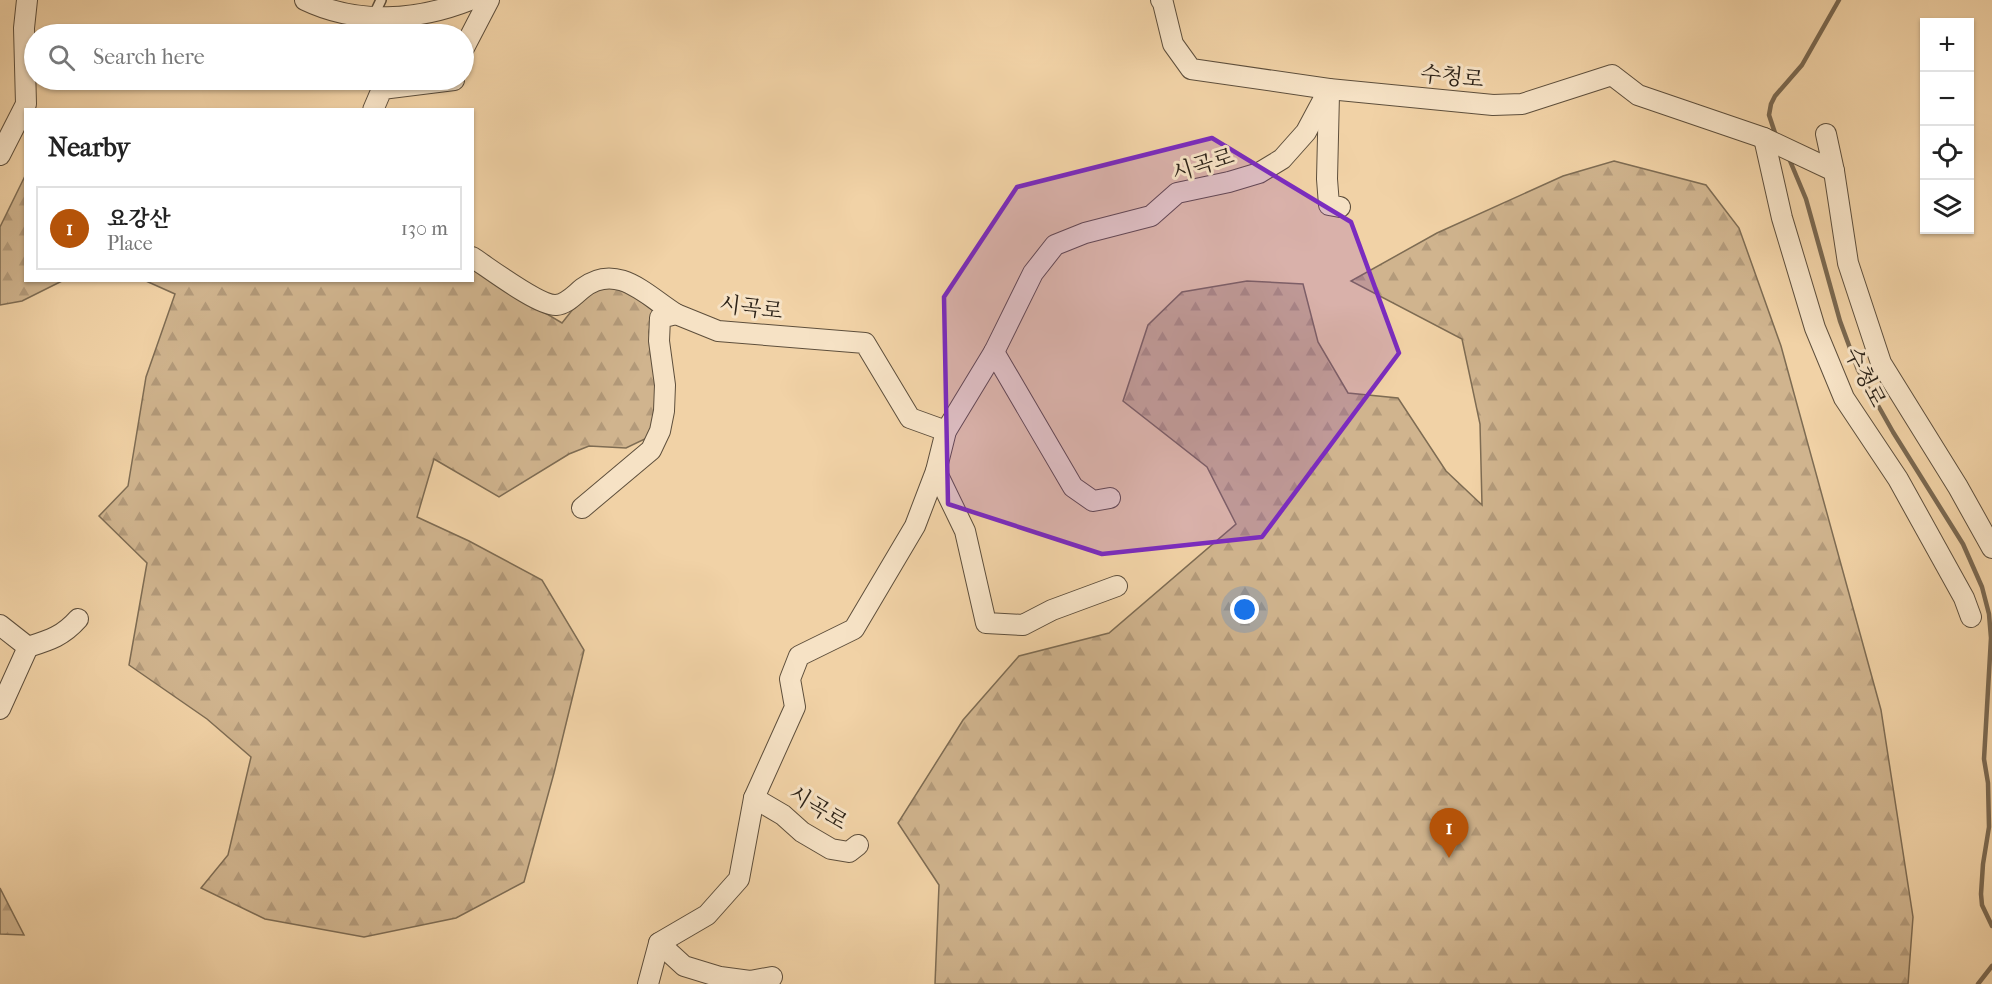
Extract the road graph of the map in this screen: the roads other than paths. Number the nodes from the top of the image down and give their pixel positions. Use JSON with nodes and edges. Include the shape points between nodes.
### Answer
{"nodes":[{"id":1,"x":27,"y":0,"type":"edge"},
{"id":2,"x":305,"y":0,"type":"edge"},
{"id":3,"x":470,"y":0,"type":"edge"},
{"id":4,"x":489,"y":0,"type":"edge"},
{"id":5,"x":1162,"y":1,"type":"edge"},
{"id":6,"x":377,"y":8,"type":"edge"},
{"id":7,"x":24,"y":24,"type":"edge"},
{"id":8,"x":474,"y":29,"type":"edge"},
{"id":9,"x":1329,"y":88,"type":"junction"},
{"id":10,"x":26,"y":90,"type":"edge"},
{"id":11,"x":382,"y":90,"type":"edge"},
{"id":12,"x":374,"y":108,"type":"edge"},
{"id":13,"x":1826,"y":134,"type":"dead end"},
{"id":14,"x":1767,"y":140,"type":"junction"},
{"id":15,"x":0,"y":155,"type":"edge"},
{"id":16,"x":1829,"y":168,"type":"junction"},
{"id":17,"x":1340,"y":207,"type":"dead end"},
{"id":18,"x":474,"y":258,"type":"edge"},
{"id":19,"x":676,"y":314,"type":"junction"},
{"id":20,"x":994,"y":351,"type":"junction"},
{"id":21,"x":946,"y":431,"type":"junction"},
{"id":22,"x":936,"y":471,"type":"junction"},
{"id":23,"x":1110,"y":498,"type":"dead end"},
{"id":24,"x":582,"y":508,"type":"dead end"},
{"id":25,"x":1992,"y":548,"type":"edge"},
{"id":26,"x":1118,"y":586,"type":"dead end"},
{"id":27,"x":1971,"y":617,"type":"dead end"},
{"id":28,"x":78,"y":619,"type":"dead end"},
{"id":29,"x":0,"y":625,"type":"edge"},
{"id":30,"x":28,"y":647,"type":"junction"},
{"id":31,"x":0,"y":709,"type":"edge"},
{"id":32,"x":754,"y":798,"type":"junction"},
{"id":33,"x":858,"y":845,"type":"dead end"},
{"id":34,"x":659,"y":943,"type":"junction"},
{"id":35,"x":772,"y":977,"type":"dead end"},
{"id":36,"x":648,"y":984,"type":"edge"}],
"edges":[{"from":1,"to":7,"type":"street"},
{"from":2,"to":6,"type":"street","via":[[351,15]]},
{"from":3,"to":6,"type":"street","via":[[412,16]]},
{"from":4,"to":8,"type":"street"},
{"from":5,"to":9,"type":"street","name":"수청로","via":[[1173,44],[1191,69]]},
{"from":9,"to":14,"type":"street","name":"수청로","via":[[1508,106],[1612,75],[1638,95]]},
{"from":9,"to":17,"type":"street","via":[[1329,205]]},
{"from":9,"to":20,"type":"street","name":"시곡로","via":[[1306,132],[1282,159],[1259,173],[1177,193],[1151,216],[1055,245],[1033,273]]},
{"from":10,"to":15,"type":"street","via":[[26,104]]},
{"from":11,"to":12,"type":"street"},
{"from":13,"to":16,"type":"street","name":"수청로"},
{"from":14,"to":16,"type":"street","name":"수청로"},
{"from":14,"to":27,"type":"street","name":"수청로","via":[[1782,218],[1815,328],[1844,398],[1898,480]]},
{"from":16,"to":25,"type":"street","name":"수청로","via":[[1848,263],[1881,363]]},
{"from":18,"to":19,"type":"street","via":[[548,304],[558,305],[593,281],[615,277]]},
{"from":19,"to":21,"type":"street","name":"시곡로","via":[[717,331],[865,343],[910,418]]},
{"from":19,"to":24,"type":"street","via":[[660,318],[664,411],[651,450]]},
{"from":20,"to":21,"type":"street","name":"시곡로"},
{"from":20,"to":23,"type":"street","via":[[1073,487],[1093,501]]},
{"from":21,"to":22,"type":"street","name":"시곡로"},
{"from":22,"to":26,"type":"street","via":[[965,531],[986,623],[1023,624]]},
{"from":22,"to":32,"type":"street","name":"시곡로","via":[[915,526],[854,629],[799,656],[790,679],[795,707]]},
{"from":28,"to":30,"type":"street","via":[[67,632]]},
{"from":29,"to":30,"type":"street"},
{"from":30,"to":31,"type":"street"},
{"from":32,"to":33,"type":"street","name":"시곡로","via":[[831,849],[849,852]]},
{"from":32,"to":34,"type":"street","name":"시곡로","via":[[739,879],[706,915]]},
{"from":34,"to":35,"type":"street","via":[[684,966],[720,977],[750,981]]},
{"from":34,"to":36,"type":"street"}]}
